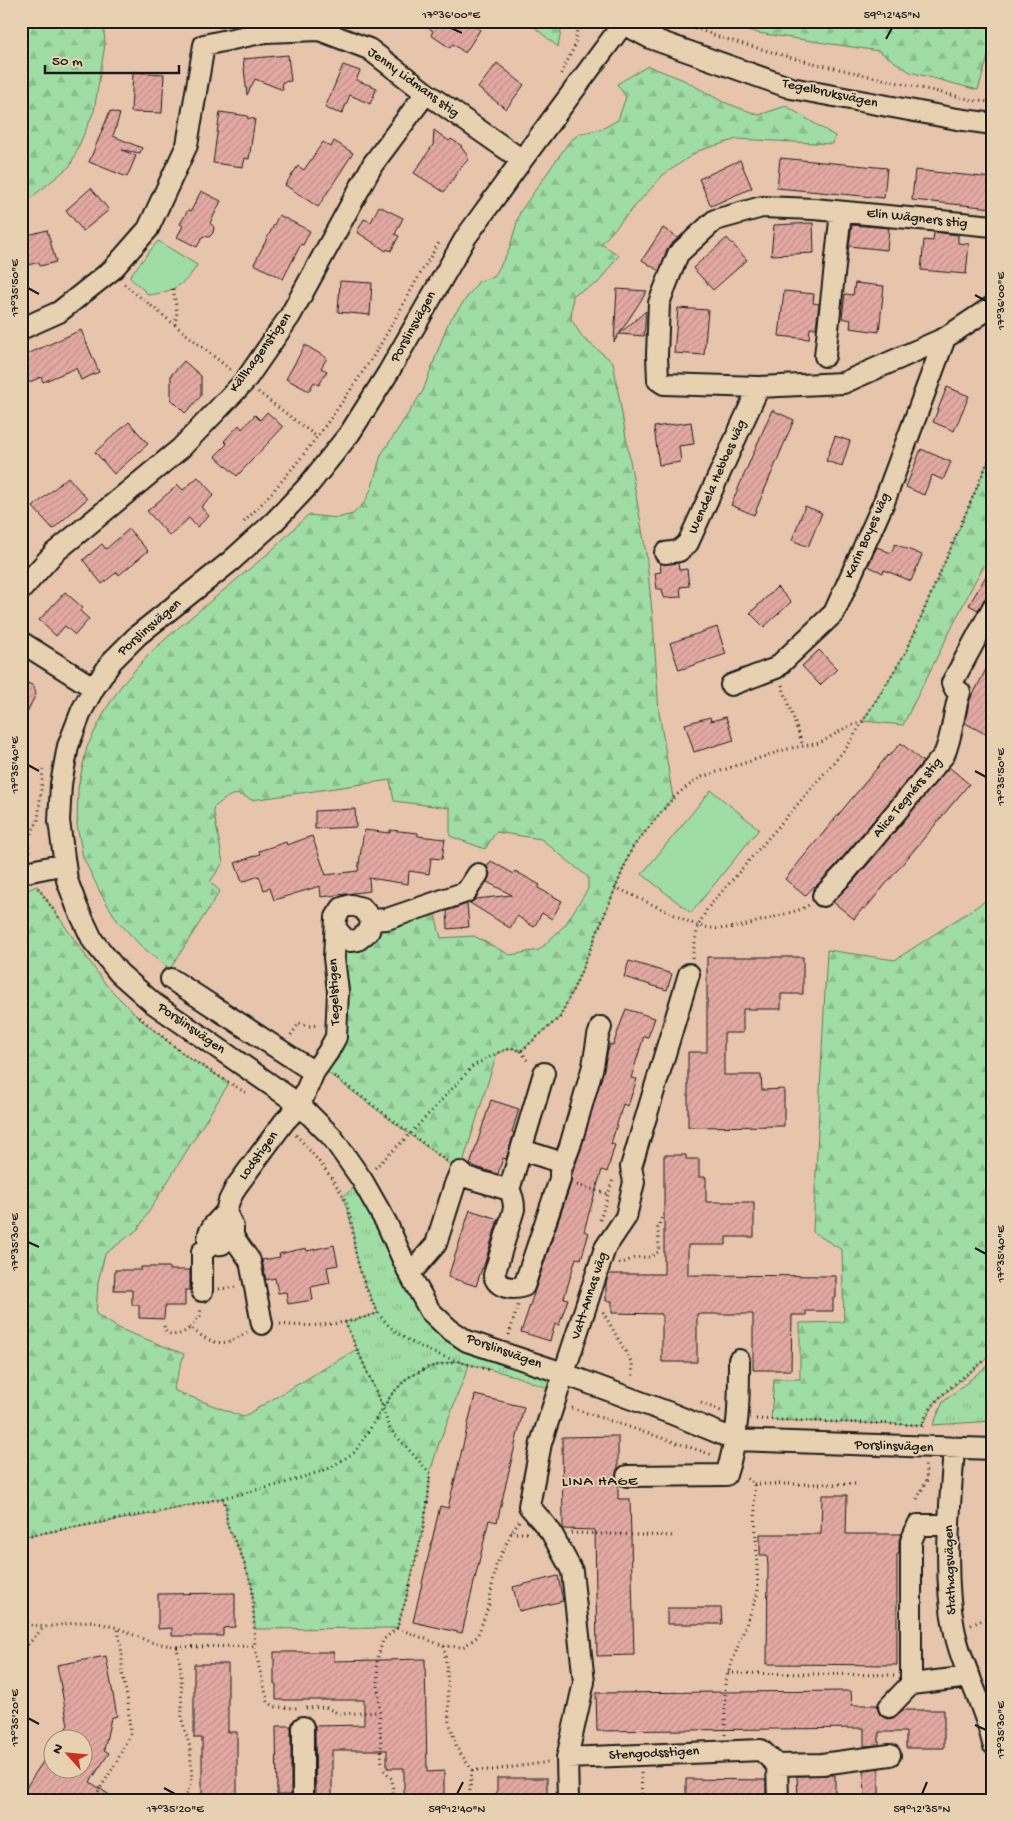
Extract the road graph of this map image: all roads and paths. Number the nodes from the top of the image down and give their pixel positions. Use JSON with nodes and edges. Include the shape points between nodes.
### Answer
{"nodes":[{"id":1,"x":578,"y":21,"type":"edge"},
{"id":2,"x":676,"y":21,"type":"edge"},
{"id":3,"x":621,"y":23,"type":"edge"},
{"id":4,"x":555,"y":82,"type":"dead end"},
{"id":5,"x":426,"y":93,"type":"junction"},
{"id":6,"x":993,"y":102,"type":"edge"},
{"id":7,"x":993,"y":124,"type":"edge"},
{"id":8,"x":522,"y":160,"type":"junction"},
{"id":9,"x":841,"y":212,"type":"junction"},
{"id":10,"x":993,"y":226,"type":"edge"},
{"id":11,"x":440,"y":242,"type":"dead end"},
{"id":12,"x":112,"y":270,"type":"junction"},
{"id":13,"x":173,"y":289,"type":"dead end"},
{"id":14,"x":993,"y":306,"type":"edge"},
{"id":15,"x":175,"y":326,"type":"junction"},
{"id":16,"x":21,"y":329,"type":"edge"},
{"id":17,"x":945,"y":338,"type":"junction"},
{"id":18,"x":825,"y":356,"type":"dead end"},
{"id":19,"x":245,"y":381,"type":"junction"},
{"id":20,"x":759,"y":387,"type":"junction"},
{"id":21,"x":316,"y":436,"type":"junction"},
{"id":22,"x":993,"y":450,"type":"edge"},
{"id":23,"x":238,"y":527,"type":"dead end"},
{"id":24,"x":665,"y":553,"type":"dead end"},
{"id":25,"x":21,"y":590,"type":"edge"},
{"id":26,"x":993,"y":607,"type":"edge"},
{"id":27,"x":21,"y":642,"type":"edge"},
{"id":28,"x":776,"y":668,"type":"junction"},
{"id":29,"x":731,"y":685,"type":"dead end"},
{"id":30,"x":94,"y":688,"type":"junction"},
{"id":31,"x":863,"y":720,"type":"junction"},
{"id":32,"x":804,"y":746,"type":"junction"},
{"id":33,"x":27,"y":840,"type":"dead end"},
{"id":34,"x":21,"y":844,"type":"edge"},
{"id":35,"x":65,"y":864,"type":"junction"},
{"id":36,"x":21,"y":873,"type":"edge"},
{"id":37,"x":478,"y":874,"type":"dead end"},
{"id":38,"x":615,"y":887,"type":"junction"},
{"id":39,"x":823,"y":896,"type":"joint"},
{"id":40,"x":698,"y":926,"type":"junction"},
{"id":41,"x":689,"y":974,"type":"joint"},
{"id":42,"x":171,"y":979,"type":"dead end"},
{"id":43,"x":337,"y":1022,"type":"junction"},
{"id":44,"x":601,"y":1027,"type":"dead end"},
{"id":45,"x":282,"y":1051,"type":"junction"},
{"id":46,"x":317,"y":1069,"type":"junction"},
{"id":47,"x":544,"y":1073,"type":"dead end"},
{"id":48,"x":300,"y":1105,"type":"junction"},
{"id":49,"x":284,"y":1122,"type":"junction"},
{"id":50,"x":411,"y":1133,"type":"junction"},
{"id":51,"x":522,"y":1150,"type":"junction"},
{"id":52,"x":561,"y":1171,"type":"junction"},
{"id":53,"x":460,"y":1172,"type":"junction"},
{"id":54,"x":614,"y":1176,"type":"dead end"},
{"id":55,"x":362,"y":1180,"type":"junction"},
{"id":56,"x":510,"y":1190,"type":"junction"},
{"id":57,"x":608,"y":1194,"type":"junction"},
{"id":58,"x":226,"y":1212,"type":"junction"},
{"id":59,"x":662,"y":1217,"type":"dead end"},
{"id":60,"x":599,"y":1222,"type":"dead end"},
{"id":61,"x":232,"y":1235,"type":"junction"},
{"id":62,"x":211,"y":1245,"type":"junction"},
{"id":63,"x":611,"y":1264,"type":"dead end"},
{"id":64,"x":408,"y":1271,"type":"junction"},
{"id":65,"x":254,"y":1285,"type":"junction"},
{"id":66,"x":524,"y":1286,"type":"junction"},
{"id":67,"x":202,"y":1290,"type":"joint"},
{"id":68,"x":599,"y":1308,"type":"dead end"},
{"id":69,"x":378,"y":1313,"type":"junction"},
{"id":70,"x":262,"y":1324,"type":"dead end"},
{"id":71,"x":504,"y":1354,"type":"junction"},
{"id":72,"x":993,"y":1354,"type":"edge"},
{"id":73,"x":740,"y":1360,"type":"dead end"},
{"id":74,"x":457,"y":1361,"type":"junction"},
{"id":75,"x":469,"y":1365,"type":"dead end"},
{"id":76,"x":564,"y":1374,"type":"junction"},
{"id":77,"x":632,"y":1378,"type":"dead end"},
{"id":78,"x":555,"y":1402,"type":"junction"},
{"id":79,"x":383,"y":1408,"type":"junction"},
{"id":80,"x":771,"y":1420,"type":"dead end"},
{"id":81,"x":736,"y":1440,"type":"junction"},
{"id":82,"x":923,"y":1448,"type":"junction"},
{"id":83,"x":954,"y":1449,"type":"junction"},
{"id":84,"x":993,"y":1450,"type":"edge"},
{"id":85,"x":729,"y":1466,"type":"junction"},
{"id":86,"x":627,"y":1476,"type":"dead end"},
{"id":87,"x":754,"y":1484,"type":"junction"},
{"id":88,"x":855,"y":1484,"type":"dead end"},
{"id":89,"x":222,"y":1498,"type":"junction"},
{"id":90,"x":917,"y":1499,"type":"dead end"},
{"id":91,"x":529,"y":1506,"type":"junction"},
{"id":92,"x":949,"y":1525,"type":"junction"},
{"id":93,"x":551,"y":1532,"type":"junction"},
{"id":94,"x":511,"y":1533,"type":"junction"},
{"id":95,"x":676,"y":1536,"type":"dead end"},
{"id":96,"x":21,"y":1537,"type":"edge"},
{"id":97,"x":993,"y":1613,"type":"edge"},
{"id":98,"x":21,"y":1623,"type":"edge"},
{"id":99,"x":44,"y":1627,"type":"junction"},
{"id":100,"x":118,"y":1628,"type":"junction"},
{"id":101,"x":397,"y":1628,"type":"junction"},
{"id":102,"x":954,"y":1630,"type":"junction"},
{"id":103,"x":256,"y":1646,"type":"junction"},
{"id":104,"x":444,"y":1646,"type":"junction"},
{"id":105,"x":177,"y":1647,"type":"junction"},
{"id":106,"x":21,"y":1652,"type":"edge"},
{"id":107,"x":728,"y":1673,"type":"junction"},
{"id":108,"x":970,"y":1677,"type":"junction"},
{"id":109,"x":910,"y":1680,"type":"junction"},
{"id":110,"x":889,"y":1708,"type":"dead end"},
{"id":111,"x":379,"y":1712,"type":"junction"},
{"id":112,"x":303,"y":1727,"type":"dead end"},
{"id":113,"x":993,"y":1744,"type":"edge"},
{"id":114,"x":726,"y":1750,"type":"junction"},
{"id":115,"x":641,"y":1754,"type":"junction"},
{"id":116,"x":890,"y":1756,"type":"dead end"},
{"id":117,"x":567,"y":1758,"type":"junction"},
{"id":118,"x":777,"y":1765,"type":"junction"},
{"id":119,"x":472,"y":1770,"type":"junction"},
{"id":120,"x":93,"y":1800,"type":"edge"},
{"id":121,"x":185,"y":1800,"type":"edge"},
{"id":122,"x":303,"y":1800,"type":"edge"},
{"id":123,"x":394,"y":1800,"type":"edge"},
{"id":124,"x":469,"y":1800,"type":"edge"},
{"id":125,"x":568,"y":1800,"type":"edge"},
{"id":126,"x":642,"y":1800,"type":"edge"},
{"id":127,"x":778,"y":1800,"type":"edge"}],
"edges":[{"from":1,"to":4,"type":"path","via":[[575,45]]},
{"from":2,"to":6,"type":"path","via":[[796,60]]},
{"from":3,"to":7,"type":"street","name":"Tegelbruksvägen","via":[[650,38],[791,88]]},
{"from":3,"to":8,"type":"street","name":"Porslinsvägen"},
{"from":5,"to":8,"type":"street","name":"Jenny Lidmans stig"},
{"from":5,"to":12,"type":"street","name":"Jenny Lidmans stig","via":[[368,49],[319,30],[266,32],[204,45],[187,145],[148,229]]},
{"from":5,"to":19,"type":"street","name":"Källhagenstigen","via":[[373,164],[290,316]]},
{"from":8,"to":30,"type":"street","name":"Porslinsvägen","via":[[466,237],[350,433],[274,522],[231,561],[138,635],[112,661]]},
{"from":9,"to":10,"type":"street","name":"Elin Wägners stig"},
{"from":9,"to":18,"type":"street"},
{"from":9,"to":20,"type":"street","name":"Elin Wägners stig","via":[[762,207],[715,220],[678,254],[659,303],[658,380],[664,384]]},
{"from":11,"to":21,"type":"path","via":[[370,360]]},
{"from":12,"to":15,"type":"path","via":[[125,286]]},
{"from":12,"to":16,"type":"street","name":"Jenny Lidmans stig","via":[[59,312]]},
{"from":13,"to":15,"type":"path","via":[[177,312]]},
{"from":14,"to":17,"type":"street"},
{"from":15,"to":19,"type":"path"},
{"from":17,"to":20,"type":"street","via":[[843,383]]},
{"from":17,"to":28,"type":"street","name":"Karin Boyes väg","via":[[884,502],[834,613]]},
{"from":19,"to":21,"type":"path"},
{"from":19,"to":25,"type":"street","name":"Källhagenstigen","via":[[181,448],[54,553]]},
{"from":20,"to":24,"type":"street","name":"Wendela Hebbes väg","via":[[688,543],[678,551]]},
{"from":21,"to":23,"type":"path"},
{"from":22,"to":31,"type":"path","via":[[906,652]]},
{"from":26,"to":39,"type":"street","name":"Alice Tegnérs stig","via":[[952,683],[960,692],[944,755]]},
{"from":27,"to":30,"type":"street"},
{"from":28,"to":29,"type":"street","name":"Karin Boyes väg"},
{"from":28,"to":32,"type":"path"},
{"from":30,"to":35,"type":"street","name":"Porslinsvägen","via":[[68,746],[61,784],[59,820]]},
{"from":31,"to":32,"type":"path","via":[[820,742]]},
{"from":31,"to":40,"type":"path","via":[[847,747],[707,909]]},
{"from":32,"to":38,"type":"path","via":[[702,777],[684,788],[632,848]]},
{"from":33,"to":34,"type":"path"},
{"from":35,"to":36,"type":"street"},
{"from":35,"to":48,"type":"street","name":"Porslinsvägen","via":[[67,880],[93,940],[119,973],[154,1002]]},
{"from":37,"to":43,"type":"street","name":"Tegelstigen","via":[[466,892],[387,919],[370,920],[369,931],[358,940],[350,941],[336,929],[329,987]]},
{"from":38,"to":40,"type":"path"},
{"from":38,"to":50,"type":"path","via":[[560,1017],[521,1051],[512,1048],[473,1066]]},
{"from":39,"to":40,"type":"path","via":[[802,909],[743,926],[718,929]]},
{"from":40,"to":41,"type":"path"},
{"from":41,"to":76,"type":"street","name":"Vatt-Annas väg","via":[[631,1167],[634,1182],[626,1217],[605,1248]]},
{"from":42,"to":45,"type":"street"},
{"from":43,"to":45,"type":"path","via":[[308,1026],[299,1023]]},
{"from":43,"to":46,"type":"street","name":"Tegelstigen","via":[[336,1037]]},
{"from":44,"to":52,"type":"street","via":[[594,1066]]},
{"from":45,"to":46,"type":"street"},
{"from":46,"to":48,"type":"street","name":"Tegelstigen"},
{"from":46,"to":50,"type":"path"},
{"from":47,"to":51,"type":"street"},
{"from":48,"to":49,"type":"street","name":"Lodstigen"},
{"from":48,"to":55,"type":"street","name":"Porslinsvägen","via":[[332,1137]]},
{"from":49,"to":58,"type":"street","name":"Lodstigen","via":[[236,1187]]},
{"from":49,"to":69,"type":"path","via":[[343,1197],[353,1228],[361,1275]]},
{"from":50,"to":53,"type":"path"},
{"from":50,"to":55,"type":"path"},
{"from":51,"to":52,"type":"street"},
{"from":51,"to":56,"type":"street"},
{"from":52,"to":57,"type":"path"},
{"from":52,"to":66,"type":"street"},
{"from":53,"to":56,"type":"street","via":[[466,1177]]},
{"from":53,"to":64,"type":"street","via":[[436,1244],[417,1266]]},
{"from":54,"to":57,"type":"path"},
{"from":55,"to":64,"type":"street","name":"Porslinsvägen"},
{"from":56,"to":66,"type":"street","via":[[514,1209],[494,1275],[499,1284],[509,1288]]},
{"from":57,"to":60,"type":"path"},
{"from":58,"to":61,"type":"street","via":[[234,1227]]},
{"from":58,"to":62,"type":"street","name":"Lodstigen","via":[[208,1233]]},
{"from":59,"to":63,"type":"path","via":[[658,1228],[660,1251],[654,1256]]},
{"from":61,"to":62,"type":"street","via":[[222,1244]]},
{"from":61,"to":65,"type":"street","via":[[250,1261]]},
{"from":62,"to":67,"type":"street","via":[[202,1252]]},
{"from":64,"to":71,"type":"street","name":"Porslinsvägen","via":[[438,1320],[467,1341]]},
{"from":65,"to":67,"type":"path"},
{"from":65,"to":70,"type":"street"},
{"from":66,"to":71,"type":"path"},
{"from":68,"to":77,"type":"path","via":[[632,1363]]},
{"from":69,"to":74,"type":"path","via":[[391,1328],[411,1342]]},
{"from":69,"to":79,"type":"path","via":[[346,1322]]},
{"from":71,"to":76,"type":"street","name":"Porslinsvägen"},
{"from":72,"to":80,"type":"path","via":[[937,1400],[922,1425]]},
{"from":73,"to":81,"type":"street"},
{"from":74,"to":75,"type":"path"},
{"from":74,"to":79,"type":"path","via":[[429,1366],[407,1378]]},
{"from":76,"to":78,"type":"street","name":"Vatt-Annas väg"},
{"from":76,"to":81,"type":"street","name":"Porslinsvägen"},
{"from":78,"to":85,"type":"path","via":[[716,1456]]},
{"from":78,"to":91,"type":"street","name":"Vatt-Annas väg","via":[[541,1443]]},
{"from":79,"to":89,"type":"path","via":[[355,1452],[328,1469]]},
{"from":79,"to":101,"type":"path","via":[[389,1428],[430,1473],[423,1529]]},
{"from":81,"to":82,"type":"street","name":"Porslinsvägen"},
{"from":81,"to":85,"type":"street"},
{"from":82,"to":83,"type":"street","name":"Porslinsvägen"},
{"from":82,"to":90,"type":"path","via":[[927,1480]]},
{"from":83,"to":84,"type":"street","name":"Porslinsvägen"},
{"from":83,"to":92,"type":"street","name":"Stathagsvägen"},
{"from":85,"to":86,"type":"street","via":[[726,1475]]},
{"from":85,"to":87,"type":"path"},
{"from":87,"to":88,"type":"path"},
{"from":87,"to":107,"type":"path","via":[[758,1593]]},
{"from":89,"to":96,"type":"path"},
{"from":89,"to":103,"type":"path","via":[[227,1525],[252,1586]]},
{"from":91,"to":93,"type":"street"},
{"from":91,"to":94,"type":"path"},
{"from":92,"to":102,"type":"street","name":"Stathagsvägen","via":[[949,1598]]},
{"from":92,"to":109,"type":"street","via":[[918,1525],[911,1541]]},
{"from":93,"to":94,"type":"path"},
{"from":93,"to":95,"type":"path"},
{"from":93,"to":117,"type":"street","via":[[572,1571],[584,1682]]},
{"from":94,"to":104,"type":"path","via":[[496,1566],[488,1608],[477,1637],[462,1648]]},
{"from":97,"to":102,"type":"path","via":[[977,1623]]},
{"from":98,"to":99,"type":"path"},
{"from":99,"to":100,"type":"path","via":[[90,1621]]},
{"from":99,"to":106,"type":"path"},
{"from":100,"to":105,"type":"path","via":[[150,1642]]},
{"from":100,"to":120,"type":"path","via":[[130,1734]]},
{"from":101,"to":104,"type":"path"},
{"from":101,"to":111,"type":"path","via":[[383,1640],[377,1660]]},
{"from":102,"to":108,"type":"street","name":"Stathagsvägen"},
{"from":103,"to":105,"type":"path"},
{"from":103,"to":111,"type":"path","via":[[268,1702],[275,1707],[325,1707],[339,1714]]},
{"from":104,"to":119,"type":"path","via":[[449,1721],[457,1748]]},
{"from":105,"to":121,"type":"path","via":[[182,1720],[190,1747],[192,1779]]},
{"from":107,"to":109,"type":"path"},
{"from":107,"to":114,"type":"path","via":[[725,1681]]},
{"from":108,"to":109,"type":"street"},
{"from":108,"to":113,"type":"street","name":"Stathagsvägen"},
{"from":109,"to":110,"type":"street"},
{"from":111,"to":123,"type":"path","via":[[382,1768],[392,1779]]},
{"from":112,"to":122,"type":"street"},
{"from":114,"to":115,"type":"street","name":"Stengodsstigen"},
{"from":114,"to":118,"type":"street","name":"Stengodsstigen","via":[[761,1750]]},
{"from":115,"to":117,"type":"street","name":"Stengodsstigen"},
{"from":115,"to":126,"type":"path"},
{"from":116,"to":118,"type":"street","via":[[822,1764]]},
{"from":117,"to":119,"type":"path","via":[[537,1765]]},
{"from":117,"to":125,"type":"street"},
{"from":118,"to":127,"type":"street"},
{"from":119,"to":124,"type":"path"}]}
